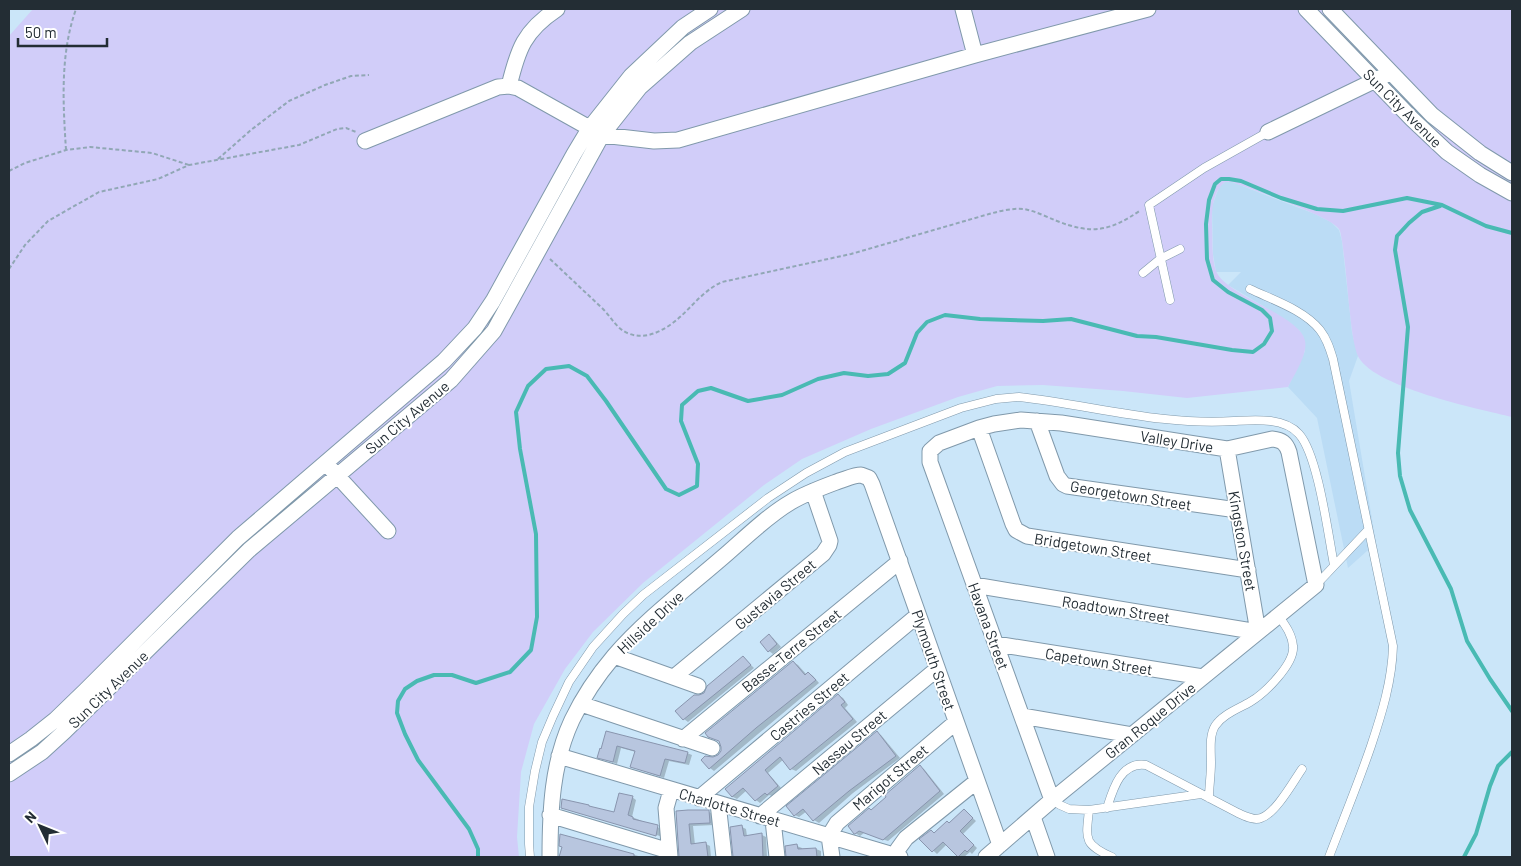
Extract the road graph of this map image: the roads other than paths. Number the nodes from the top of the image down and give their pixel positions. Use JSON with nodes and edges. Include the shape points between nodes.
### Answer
{"nodes":[{"id":1,"x":557,"y":9,"type":"edge"},
{"id":2,"x":710,"y":9,"type":"edge"},
{"id":3,"x":742,"y":9,"type":"edge"},
{"id":4,"x":963,"y":9,"type":"edge"},
{"id":5,"x":1148,"y":9,"type":"edge"},
{"id":6,"x":1306,"y":9,"type":"edge"},
{"id":7,"x":1330,"y":9,"type":"edge"},
{"id":8,"x":975,"y":55,"type":"junction"},
{"id":9,"x":1392,"y":72,"type":"junction"},
{"id":10,"x":1375,"y":81,"type":"junction"},
{"id":11,"x":508,"y":86,"type":"junction"},
{"id":12,"x":595,"y":132,"type":"junction"},
{"id":13,"x":1268,"y":132,"type":"joint"},
{"id":14,"x":365,"y":141,"type":"road end"},
{"id":15,"x":1512,"y":173,"type":"edge"},
{"id":16,"x":1512,"y":194,"type":"edge"},
{"id":17,"x":1180,"y":249,"type":"dead end"},
{"id":18,"x":1160,"y":260,"type":"junction"},
{"id":19,"x":1143,"y":273,"type":"dead end"},
{"id":20,"x":1250,"y":289,"type":"dead end"},
{"id":21,"x":1170,"y":300,"type":"dead end"},
{"id":22,"x":1037,"y":421,"type":"junction"},
{"id":23,"x":980,"y":428,"type":"junction"},
{"id":24,"x":1227,"y":449,"type":"junction"},
{"id":25,"x":930,"y":451,"type":"joint"},
{"id":26,"x":325,"y":463,"type":"junction"},
{"id":27,"x":338,"y":476,"type":"junction"},
{"id":28,"x":867,"y":476,"type":"joint"},
{"id":29,"x":813,"y":491,"type":"junction"},
{"id":30,"x":1237,"y":510,"type":"junction"},
{"id":31,"x":1368,"y":530,"type":"junction"},
{"id":32,"x":388,"y":531,"type":"dead end"},
{"id":33,"x":900,"y":561,"type":"junction"},
{"id":34,"x":1334,"y":565,"type":"junction"},
{"id":35,"x":1248,"y":570,"type":"junction"},
{"id":36,"x":974,"y":585,"type":"junction"},
{"id":37,"x":1316,"y":585,"type":"junction"},
{"id":38,"x":918,"y":615,"type":"junction"},
{"id":39,"x":1278,"y":615,"type":"junction"},
{"id":40,"x":1258,"y":632,"type":"junction"},
{"id":41,"x":996,"y":644,"type":"junction"},
{"id":42,"x":614,"y":656,"type":"junction"},
{"id":43,"x":938,"y":669,"type":"junction"},
{"id":44,"x":674,"y":677,"type":"junction"},
{"id":45,"x":1203,"y":677,"type":"junction"},
{"id":46,"x":698,"y":686,"type":"dead end"},
{"id":47,"x":581,"y":704,"type":"junction"},
{"id":48,"x":1022,"y":716,"type":"junction"},
{"id":49,"x":956,"y":722,"type":"junction"},
{"id":50,"x":1132,"y":735,"type":"junction"},
{"id":51,"x":683,"y":738,"type":"junction"},
{"id":52,"x":31,"y":739,"type":"junction"},
{"id":53,"x":712,"y":748,"type":"dead end"},
{"id":54,"x":42,"y":752,"type":"junction"},
{"id":55,"x":9,"y":754,"type":"edge"},
{"id":56,"x":559,"y":756,"type":"junction"},
{"id":57,"x":1302,"y":769,"type":"dead end"},
{"id":58,"x":9,"y":774,"type":"edge"},
{"id":59,"x":977,"y":781,"type":"junction"},
{"id":60,"x":671,"y":790,"type":"junction"},
{"id":61,"x":1205,"y":796,"type":"junction"},
{"id":62,"x":699,"y":798,"type":"junction"},
{"id":63,"x":1052,"y":800,"type":"junction"},
{"id":64,"x":718,"y":803,"type":"junction"},
{"id":65,"x":1106,"y":808,"type":"junction"},
{"id":66,"x":1089,"y":810,"type":"junction"},
{"id":67,"x":550,"y":816,"type":"junction"},
{"id":68,"x":1032,"y":817,"type":"junction"},
{"id":69,"x":766,"y":818,"type":"junction"},
{"id":70,"x":829,"y":836,"type":"junction"},
{"id":71,"x":1000,"y":845,"type":"junction"},
{"id":72,"x":670,"y":854,"type":"edge"},
{"id":73,"x":530,"y":857,"type":"edge"},
{"id":74,"x":550,"y":857,"type":"edge"},
{"id":75,"x":724,"y":857,"type":"edge"},
{"id":76,"x":777,"y":857,"type":"edge"},
{"id":77,"x":832,"y":857,"type":"edge"},
{"id":78,"x":897,"y":857,"type":"edge"},
{"id":79,"x":986,"y":857,"type":"edge"},
{"id":80,"x":1046,"y":857,"type":"edge"},
{"id":81,"x":1112,"y":857,"type":"edge"},
{"id":82,"x":1329,"y":857,"type":"edge"}],
"edges":[{"from":1,"to":11,"type":"street","via":[[537,24],[521,44]]},
{"from":2,"to":12,"type":"street","name":"Sun City Avenue","via":[[683,27],[630,76]]},
{"from":3,"to":12,"type":"street","name":"Sun City Avenue","via":[[690,42]]},
{"from":4,"to":8,"type":"street"},
{"from":5,"to":8,"type":"street"},
{"from":6,"to":10,"type":"street","name":"Sun City Avenue"},
{"from":7,"to":9,"type":"street","name":"Sun City Avenue"},
{"from":8,"to":12,"type":"street","via":[[678,140],[654,141]]},
{"from":9,"to":10,"type":"street"},
{"from":9,"to":15,"type":"street","name":"Sun City Avenue","via":[[1432,115],[1480,153]]},
{"from":10,"to":13,"type":"street"},
{"from":10,"to":16,"type":"street","name":"Sun City Avenue","via":[[1447,152]]},
{"from":11,"to":12,"type":"street","via":[[529,93]]},
{"from":11,"to":14,"type":"street","via":[[498,87]]},
{"from":12,"to":26,"type":"street","name":"Sun City Avenue","via":[[569,162],[475,328],[444,362]]},
{"from":12,"to":27,"type":"street","name":"Sun City Avenue","via":[[539,249],[494,331],[451,380]]},
{"from":13,"to":18,"type":"lane","via":[[1204,168],[1149,205]]},
{"from":17,"to":18,"type":"lane"},
{"from":18,"to":19,"type":"lane"},
{"from":18,"to":21,"type":"lane"},
{"from":20,"to":31,"type":"lane","via":[[1304,316],[1321,330],[1329,344]]},
{"from":22,"to":23,"type":"street","name":"Valley Drive","via":[[1007,421]]},
{"from":22,"to":24,"type":"street","name":"Valley Drive"},
{"from":22,"to":30,"type":"street","name":"Georgetown Street","via":[[1057,476],[1067,486]]},
{"from":23,"to":25,"type":"street","name":"Valley Drive","via":[[939,444]]},
{"from":23,"to":35,"type":"street","name":"Bridgetown Street","via":[[1013,524],[1016,530],[1027,536]]},
{"from":24,"to":30,"type":"street","name":"Kingston Street"},
{"from":24,"to":37,"type":"street","name":"Valley Drive","via":[[1272,439],[1287,446]]},
{"from":25,"to":36,"type":"street","name":"Havana Street","via":[[930,462]]},
{"from":26,"to":27,"type":"street"},
{"from":26,"to":52,"type":"street","name":"Sun City Avenue","via":[[238,538],[86,690]]},
{"from":27,"to":32,"type":"street"},
{"from":27,"to":54,"type":"street","name":"Sun City Avenue","via":[[249,550]]},
{"from":28,"to":29,"type":"street","name":"Hillside Drive","via":[[857,475]]},
{"from":28,"to":33,"type":"street","name":"Plymouth Street"},
{"from":29,"to":42,"type":"street","name":"Hillside Drive","via":[[778,511],[631,637]]},
{"from":29,"to":44,"type":"street","name":"Gustavia Street","via":[[830,541],[826,550]]},
{"from":30,"to":35,"type":"street","name":"Kingston Street"},
{"from":31,"to":34,"type":"lane"},
{"from":31,"to":82,"type":"lane","via":[[1392,646],[1390,680],[1378,726]]},
{"from":33,"to":38,"type":"street","name":"Plymouth Street"},
{"from":33,"to":51,"type":"street","name":"Basse-Terre Street"},
{"from":34,"to":37,"type":"lane"},
{"from":34,"to":73,"type":"lane","via":[[1309,450],[1290,426],[1257,420],[1168,419],[1019,397],[961,408],[845,452],[806,473],[768,498],[643,595],[624,614],[593,647],[569,682],[552,716],[534,771],[529,807]]},
{"from":35,"to":40,"type":"street","name":"Kingston Street"},
{"from":36,"to":40,"type":"street","name":"Roadtown Street"},
{"from":36,"to":41,"type":"street","name":"Havana Street"},
{"from":37,"to":39,"type":"street","name":"Gran Roque Drive"},
{"from":38,"to":43,"type":"street","name":"Plymouth Street"},
{"from":38,"to":62,"type":"street","name":"Castries Street"},
{"from":39,"to":40,"type":"street","name":"Gran Roque Drive"},
{"from":39,"to":61,"type":"lane","via":[[1292,640],[1292,654],[1267,690],[1222,718],[1214,728]]},
{"from":40,"to":45,"type":"street","name":"Gran Roque Drive"},
{"from":41,"to":45,"type":"street","name":"Capetown Street"},
{"from":41,"to":48,"type":"street","name":"Havana Street"},
{"from":42,"to":44,"type":"street"},
{"from":42,"to":47,"type":"street","name":"Hillside Drive"},
{"from":43,"to":49,"type":"street","name":"Plymouth Street"},
{"from":43,"to":69,"type":"street","name":"Nassau Street"},
{"from":44,"to":46,"type":"street"},
{"from":45,"to":50,"type":"street","name":"Gran Roque Drive"},
{"from":47,"to":51,"type":"street"},
{"from":47,"to":56,"type":"street","name":"Hillside Drive"},
{"from":48,"to":50,"type":"street"},
{"from":48,"to":63,"type":"street","name":"Havana Street"},
{"from":49,"to":59,"type":"street","name":"Plymouth Street"},
{"from":49,"to":70,"type":"street","name":"Marigot Street","via":[[844,815]]},
{"from":50,"to":63,"type":"street","name":"Gran Roque Drive"},
{"from":51,"to":53,"type":"street"},
{"from":52,"to":54,"type":"street"},
{"from":52,"to":55,"type":"street","name":"Sun City Avenue"},
{"from":54,"to":58,"type":"street","name":"Sun City Avenue"},
{"from":56,"to":60,"type":"street","name":"Charlotte Street"},
{"from":56,"to":67,"type":"street","name":"Hillside Drive"},
{"from":57,"to":61,"type":"lane","via":[[1282,799],[1262,818],[1238,814]]},
{"from":59,"to":71,"type":"street","name":"Plymouth Street"},
{"from":59,"to":78,"type":"street","via":[[906,838],[898,849]]},
{"from":60,"to":62,"type":"street","name":"Charlotte Street"},
{"from":60,"to":72,"type":"street","via":[[666,808]]},
{"from":61,"to":65,"type":"lane"},
{"from":61,"to":65,"type":"lane","via":[[1146,765],[1138,764],[1130,766],[1122,774]]},
{"from":62,"to":64,"type":"street","name":"Charlotte Street"},
{"from":63,"to":66,"type":"lane","via":[[1069,808]]},
{"from":63,"to":68,"type":"street","name":"Gran Roque Drive"},
{"from":64,"to":69,"type":"street","name":"Charlotte Street"},
{"from":64,"to":75,"type":"street"},
{"from":65,"to":66,"type":"lane"},
{"from":66,"to":81,"type":"lane","via":[[1087,838],[1092,845]]},
{"from":67,"to":72,"type":"street"},
{"from":67,"to":74,"type":"street","name":"Hillside Drive"},
{"from":68,"to":71,"type":"street","name":"Gran Roque Drive"},
{"from":68,"to":80,"type":"street"},
{"from":69,"to":70,"type":"street","name":"Charlotte Street"},
{"from":69,"to":76,"type":"street"},
{"from":70,"to":77,"type":"street"},
{"from":70,"to":78,"type":"street","name":"Charlotte Street"},
{"from":71,"to":79,"type":"street","name":"Gran Roque Drive"}]}
